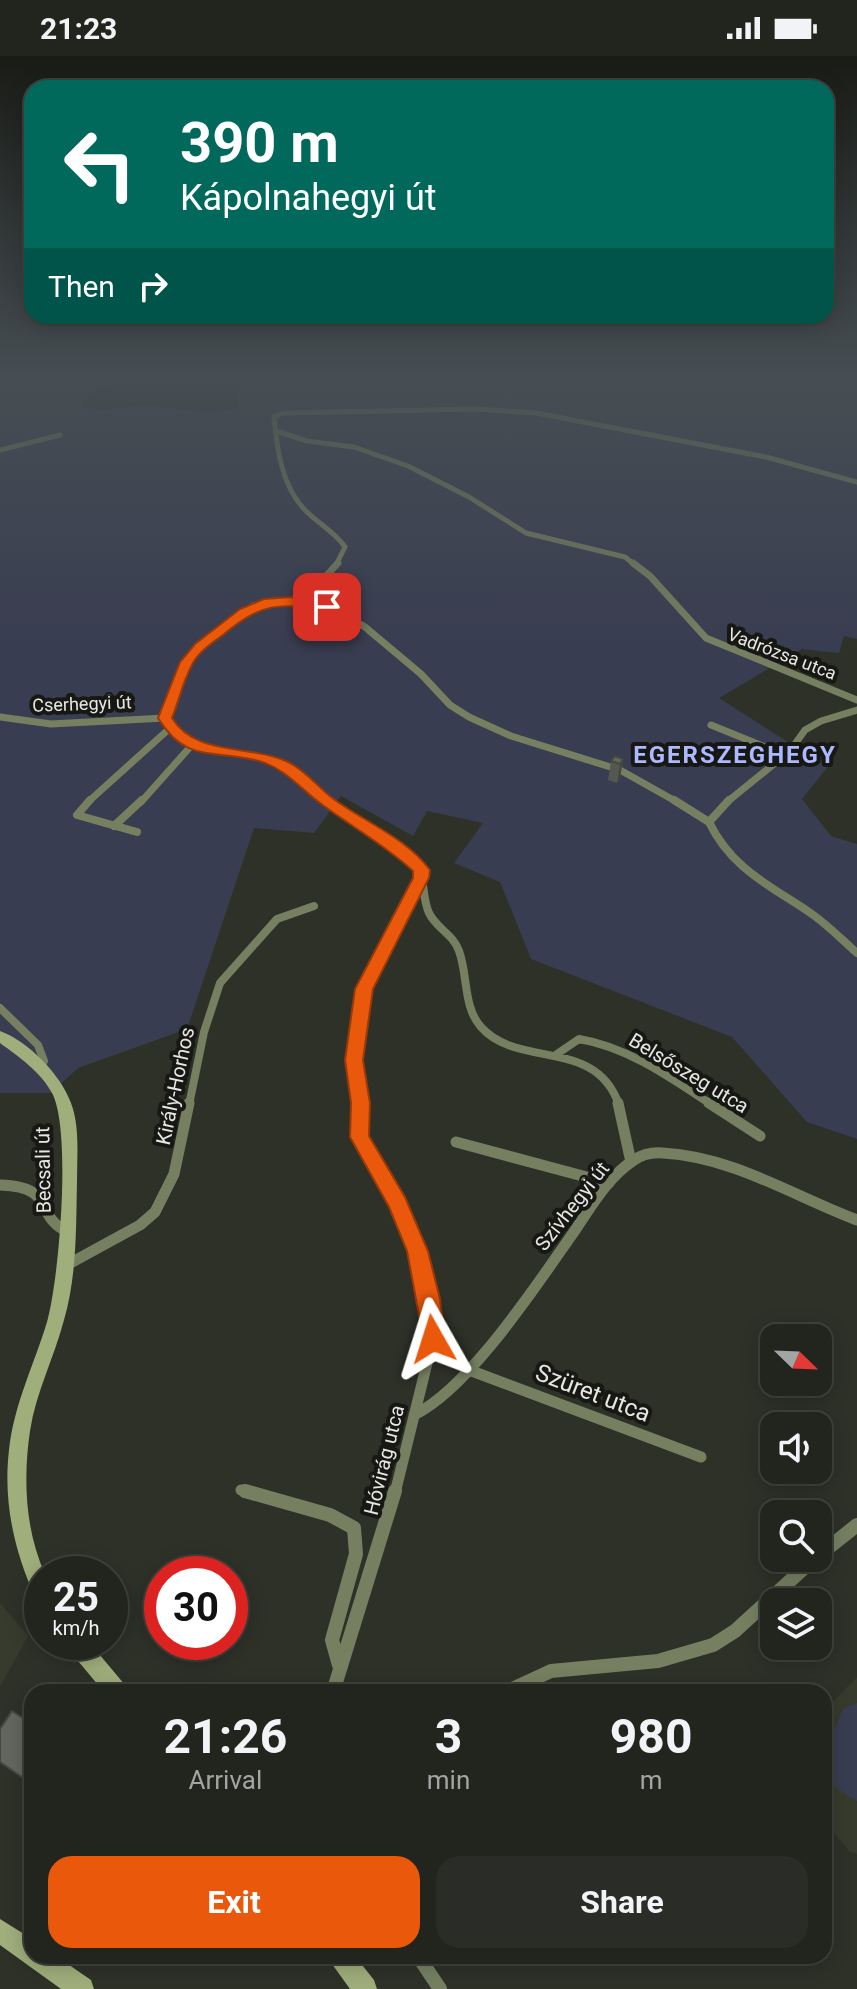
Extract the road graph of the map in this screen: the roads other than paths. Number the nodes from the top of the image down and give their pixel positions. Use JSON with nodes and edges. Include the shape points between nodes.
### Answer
{"nodes":[{"id":1,"x":285,"y":469,"type":"edge"},
{"id":2,"x":414,"y":469,"type":"edge"},
{"id":3,"x":810,"y":469,"type":"edge"},
{"id":4,"x":857,"y":482,"type":"edge"},
{"id":5,"x":291,"y":600,"type":"junction"},
{"id":6,"x":857,"y":700,"type":"edge"},
{"id":7,"x":857,"y":710,"type":"edge"},
{"id":8,"x":0,"y":717,"type":"edge"},
{"id":9,"x":165,"y":718,"type":"junction"},
{"id":10,"x":711,"y":725,"type":"dead end"},
{"id":11,"x":170,"y":728,"type":"junction"},
{"id":12,"x":191,"y":746,"type":"junction"},
{"id":13,"x":785,"y":755,"type":"junction"},
{"id":14,"x":709,"y":822,"type":"junction"},
{"id":15,"x":114,"y":826,"type":"junction"},
{"id":16,"x":137,"y":832,"type":"dead end"},
{"id":17,"x":421,"y":878,"type":"junction"},
{"id":18,"x":314,"y":906,"type":"dead end"},
{"id":19,"x":857,"y":953,"type":"edge"},
{"id":20,"x":0,"y":1008,"type":"edge"},
{"id":21,"x":0,"y":1036,"type":"edge"},
{"id":22,"x":557,"y":1054,"type":"junction"},
{"id":23,"x":40,"y":1068,"type":"junction"},
{"id":24,"x":760,"y":1136,"type":"dead end"},
{"id":25,"x":456,"y":1142,"type":"dead end"},
{"id":26,"x":631,"y":1162,"type":"junction"},
{"id":27,"x":609,"y":1183,"type":"junction"},
{"id":28,"x":0,"y":1185,"type":"edge"},
{"id":29,"x":857,"y":1220,"type":"edge"},
{"id":30,"x":68,"y":1232,"type":"junction"},
{"id":31,"x":65,"y":1266,"type":"junction"},
{"id":32,"x":469,"y":1370,"type":"junction"},
{"id":33,"x":414,"y":1415,"type":"junction"},
{"id":34,"x":701,"y":1457,"type":"dead end"},
{"id":35,"x":241,"y":1490,"type":"dead end"},
{"id":36,"x":857,"y":1525,"type":"edge"},
{"id":37,"x":832,"y":1545,"type":"edge"},
{"id":38,"x":31,"y":1556,"type":"edge"},
{"id":39,"x":800,"y":1572,"type":"edge"},
{"id":40,"x":90,"y":1660,"type":"edge"},
{"id":41,"x":339,"y":1665,"type":"junction"},
{"id":42,"x":111,"y":1684,"type":"edge"},
{"id":43,"x":335,"y":1684,"type":"edge"},
{"id":44,"x":523,"y":1684,"type":"edge"},
{"id":45,"x":0,"y":1931,"type":"edge"},
{"id":46,"x":24,"y":1948,"type":"edge"},
{"id":47,"x":47,"y":1964,"type":"edge"},
{"id":48,"x":346,"y":1964,"type":"edge"},
{"id":49,"x":423,"y":1964,"type":"edge"},
{"id":50,"x":82,"y":1989,"type":"edge"},
{"id":51,"x":365,"y":1989,"type":"edge"},
{"id":52,"x":440,"y":1989,"type":"edge"}],
"edges":[{"from":1,"to":5,"type":"street","via":[[299,501],[345,547],[315,589]]},
{"from":2,"to":6,"type":"street","name":"Vadrózsa utca","via":[[526,533],[625,557],[650,576],[706,638]]},
{"from":3,"to":4,"type":"street"},
{"from":5,"to":9,"type":"street","via":[[252,606],[199,647],[183,667]]},
{"from":5,"to":14,"type":"street","via":[[347,616],[421,674],[449,705],[525,741],[634,776]]},
{"from":7,"to":13,"type":"street","via":[[811,725]]},
{"from":8,"to":9,"type":"street","name":"Cserhegyi út","via":[[51,724]]},
{"from":9,"to":11,"type":"street"},
{"from":10,"to":13,"type":"street"},
{"from":11,"to":12,"type":"street"},
{"from":11,"to":15,"type":"street","via":[[78,811],[80,817]]},
{"from":12,"to":15,"type":"street"},
{"from":12,"to":17,"type":"street","via":[[286,766],[326,801],[414,861]]},
{"from":13,"to":14,"type":"street","via":[[733,795]]},
{"from":14,"to":19,"type":"street","via":[[740,869],[810,913]]},
{"from":15,"to":16,"type":"street"},
{"from":17,"to":22,"type":"street","via":[[431,915],[458,947],[478,1025],[503,1041]]},
{"from":17,"to":33,"type":"street","name":"Hóvirág utca","via":[[364,989],[354,1060],[359,1137],[408,1226],[429,1299],[433,1339]]},
{"from":18,"to":31,"type":"street","name":"Király-Horhos","via":[[277,919],[220,983],[204,1032],[174,1174],[154,1216]]},
{"from":20,"to":23,"type":"street","name":"Becsali út","via":[[38,1045],[44,1061]]},
{"from":21,"to":23,"type":"main road","name":"Becsali út"},
{"from":22,"to":24,"type":"street","name":"Belsőszeg utca","via":[[579,1039],[600,1043],[658,1071]]},
{"from":22,"to":26,"type":"street","via":[[593,1069],[614,1094]]},
{"from":23,"to":30,"type":"main road","name":"Becsali út","via":[[57,1089],[67,1120]]},
{"from":25,"to":27,"type":"street"},
{"from":26,"to":27,"type":"street","name":"Szívhegyi út"},
{"from":26,"to":29,"type":"street","name":"Szívhegyi út","via":[[661,1153],[718,1160]]},
{"from":27,"to":32,"type":"street","name":"Szívhegyi út"},
{"from":28,"to":30,"type":"street","name":"Becsali út","via":[[20,1184],[38,1191],[57,1227]]},
{"from":30,"to":31,"type":"main road","name":"Becsali út"},
{"from":31,"to":38,"type":"main road","name":"Becsali út","via":[[59,1310],[26,1403],[18,1455],[22,1529]]},
{"from":32,"to":33,"type":"street","name":"Szívhegyi út","via":[[429,1409]]},
{"from":32,"to":34,"type":"street","name":"Szüret utca"},
{"from":33,"to":41,"type":"street","name":"Hóvirág utca","via":[[387,1524]]},
{"from":35,"to":41,"type":"street","via":[[330,1515],[354,1528],[360,1544],[332,1643]]},
{"from":36,"to":37,"type":"street"},
{"from":39,"to":44,"type":"street","via":[[713,1645],[658,1661],[551,1671]]},
{"from":40,"to":42,"type":"main road"},
{"from":41,"to":43,"type":"street","name":"Hóvirág utca"},
{"from":45,"to":46,"type":"main road"},
{"from":47,"to":50,"type":"main road"},
{"from":48,"to":51,"type":"main road"},
{"from":49,"to":52,"type":"street"}]}
